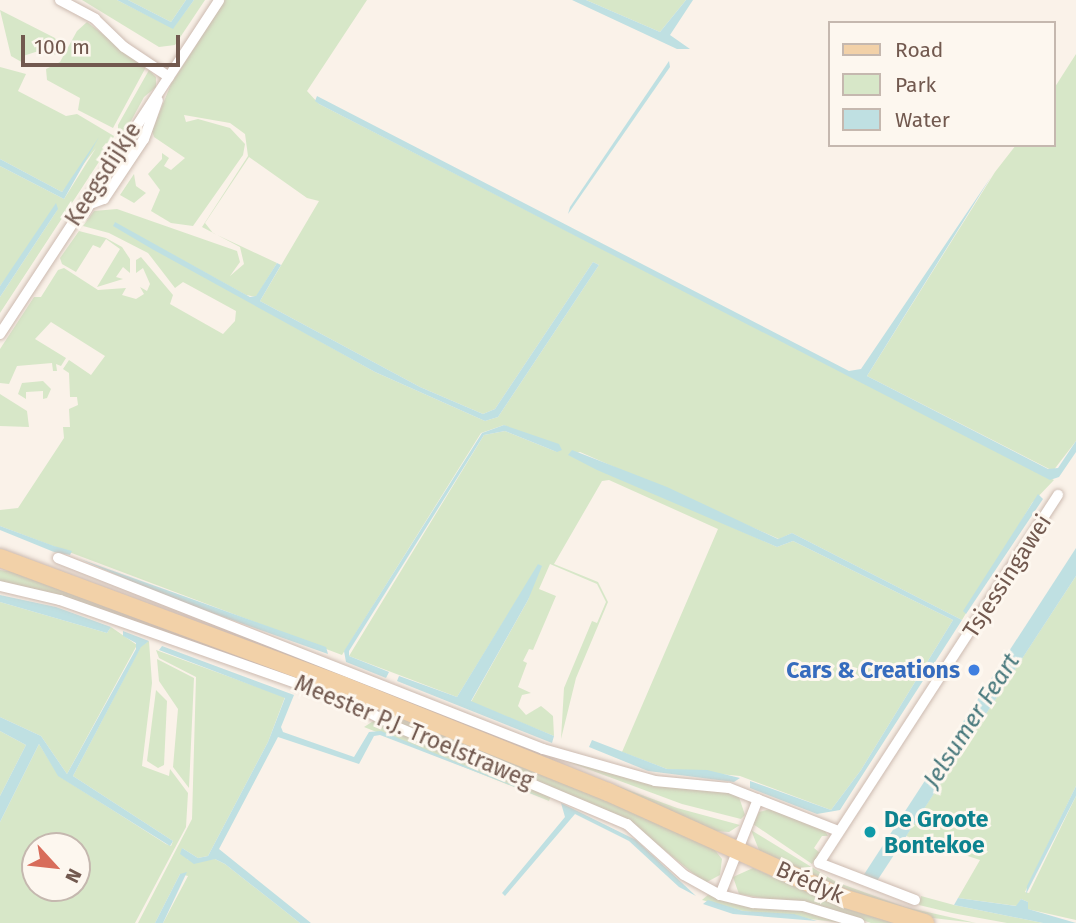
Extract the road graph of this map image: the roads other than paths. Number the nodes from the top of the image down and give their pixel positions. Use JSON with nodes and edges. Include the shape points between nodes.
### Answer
{"nodes":[{"id":1,"x":60,"y":0,"type":"edge"},
{"id":2,"x":219,"y":0,"type":"edge"},
{"id":3,"x":169,"y":77,"type":"junction"},
{"id":4,"x":161,"y":90,"type":"junction"},
{"id":5,"x":49,"y":260,"type":"junction"},
{"id":6,"x":0,"y":334,"type":"edge"},
{"id":7,"x":1058,"y":495,"type":"dead end"},
{"id":8,"x":0,"y":558,"type":"edge"},
{"id":9,"x":58,"y":558,"type":"dead end"},
{"id":10,"x":0,"y":586,"type":"edge"},
{"id":11,"x":758,"y":799,"type":"junction"},
{"id":12,"x":838,"y":831,"type":"junction"},
{"id":13,"x":736,"y":850,"type":"junction"},
{"id":14,"x":818,"y":863,"type":"joint"},
{"id":15,"x":720,"y":895,"type":"junction"},
{"id":16,"x":915,"y":900,"type":"dead end"},
{"id":17,"x":859,"y":923,"type":"edge"},
{"id":18,"x":925,"y":923,"type":"edge"}],
"edges":[{"from":1,"to":3,"type":"street","via":[[89,15],[124,47]]},
{"from":2,"to":3,"type":"street","name":"Keegsdijkje"},
{"from":3,"to":4,"type":"street","name":"Keegsdijkje"},
{"from":4,"to":5,"type":"street","name":"Keegsdijkje"},
{"from":4,"to":5,"type":"street","name":"Keegsdijkje","via":[[136,151],[104,199],[95,202]]},
{"from":5,"to":6,"type":"street","name":"Keegsdijkje"},
{"from":7,"to":12,"type":"street","name":"Tsjessingawei"},
{"from":8,"to":13,"type":"main road","name":"Meester P.J. Troelstraweg","via":[[356,691],[608,792]]},
{"from":9,"to":11,"type":"street","name":"Meester P.J. Troelstraweg","via":[[543,749],[655,780],[718,785]]},
{"from":10,"to":15,"type":"street","name":"Meester P.J. Troelstraweg","via":[[60,600],[349,702],[397,727],[627,824],[693,881]]},
{"from":11,"to":12,"type":"street"},
{"from":11,"to":13,"type":"street"},
{"from":12,"to":14,"type":"street","name":"Tsjessingawei"},
{"from":13,"to":15,"type":"street"},
{"from":13,"to":18,"type":"main road","name":"Brédyk","via":[[843,898]]},
{"from":14,"to":16,"type":"street","name":"Brédyk"},
{"from":15,"to":17,"type":"street","name":"Brédyk","via":[[753,903],[803,906]]}]}
